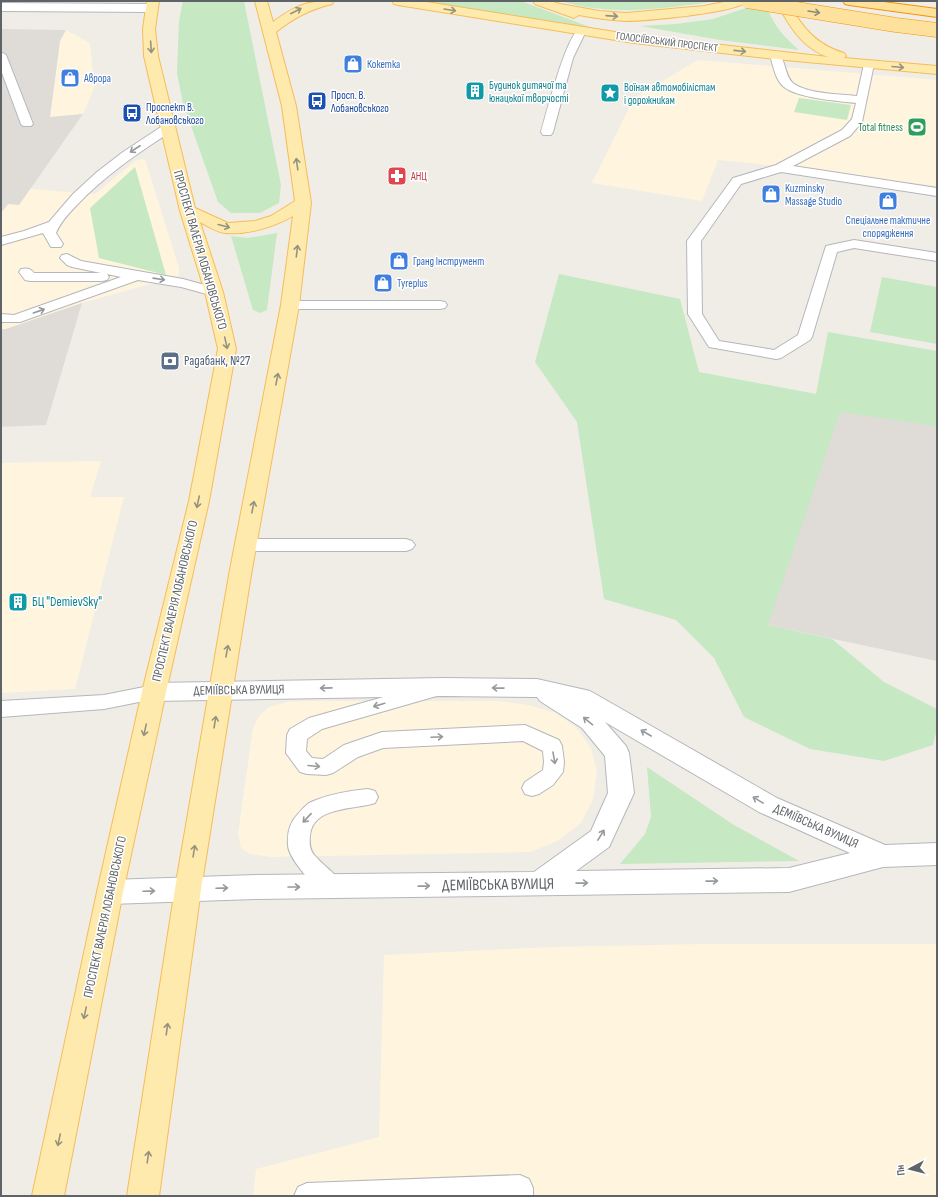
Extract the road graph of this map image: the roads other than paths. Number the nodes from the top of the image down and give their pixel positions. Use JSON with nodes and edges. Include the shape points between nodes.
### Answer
{"nodes":[{"id":1,"x":261,"y":1,"type":"edge"},
{"id":2,"x":323,"y":1,"type":"edge"},
{"id":3,"x":398,"y":1,"type":"edge"},
{"id":4,"x":539,"y":1,"type":"edge"},
{"id":5,"x":741,"y":1,"type":"edge"},
{"id":6,"x":747,"y":1,"type":"edge"},
{"id":7,"x":796,"y":1,"type":"edge"},
{"id":8,"x":848,"y":1,"type":"edge"},
{"id":9,"x":152,"y":5,"type":"edge"},
{"id":10,"x":1,"y":7,"type":"edge"},
{"id":11,"x":560,"y":8,"type":"junction"},
{"id":12,"x":937,"y":13,"type":"edge"},
{"id":13,"x":937,"y":30,"type":"edge"},
{"id":14,"x":269,"y":31,"type":"junction"},
{"id":15,"x":581,"y":31,"type":"junction"},
{"id":16,"x":632,"y":38,"type":"junction"},
{"id":17,"x":1,"y":55,"type":"edge"},
{"id":18,"x":776,"y":55,"type":"junction"},
{"id":19,"x":870,"y":64,"type":"junction"},
{"id":20,"x":937,"y":70,"type":"edge"},
{"id":21,"x":862,"y":100,"type":"junction"},
{"id":22,"x":27,"y":124,"type":"dead end"},
{"id":23,"x":168,"y":128,"type":"junction"},
{"id":24,"x":547,"y":132,"type":"dead end"},
{"id":25,"x":780,"y":168,"type":"junction"},
{"id":26,"x":937,"y":192,"type":"edge"},
{"id":27,"x":303,"y":203,"type":"junction"},
{"id":28,"x":188,"y":212,"type":"junction"},
{"id":29,"x":52,"y":225,"type":"junction"},
{"id":30,"x":29,"y":234,"type":"junction"},
{"id":31,"x":2,"y":240,"type":"edge"},
{"id":32,"x":56,"y":244,"type":"dead end"},
{"id":33,"x":38,"y":248,"type":"dead end"},
{"id":34,"x":11,"y":253,"type":"dead end"},
{"id":35,"x":937,"y":257,"type":"edge"},
{"id":36,"x":67,"y":258,"type":"dead end"},
{"id":37,"x":49,"y":264,"type":"dead end"},
{"id":38,"x":26,"y":272,"type":"dead end"},
{"id":39,"x":136,"y":276,"type":"junction"},
{"id":40,"x":214,"y":292,"type":"junction"},
{"id":41,"x":440,"y":305,"type":"dead end"},
{"id":42,"x":290,"y":306,"type":"junction"},
{"id":43,"x":1,"y":318,"type":"edge"},
{"id":44,"x":246,"y":545,"type":"junction"},
{"id":45,"x":406,"y":545,"type":"dead end"},
{"id":46,"x":443,"y":687,"type":"junction"},
{"id":47,"x":537,"y":688,"type":"junction"},
{"id":48,"x":221,"y":690,"type":"junction"},
{"id":49,"x":154,"y":692,"type":"junction"},
{"id":50,"x":1,"y":709,"type":"edge"},
{"id":51,"x":532,"y":788,"type":"dead end"},
{"id":52,"x":368,"y":797,"type":"dead end"},
{"id":53,"x":937,"y":854,"type":"edge"},
{"id":54,"x":883,"y":856,"type":"junction"},
{"id":55,"x":538,"y":884,"type":"junction"},
{"id":56,"x":334,"y":887,"type":"junction"},
{"id":57,"x":188,"y":889,"type":"junction"},
{"id":58,"x":110,"y":892,"type":"junction"},
{"id":59,"x":48,"y":1196,"type":"edge"},
{"id":60,"x":143,"y":1196,"type":"edge"},
{"id":61,"x":307,"y":1196,"type":"edge"},
{"id":62,"x":520,"y":1196,"type":"edge"}],
"edges":[{"from":1,"to":14,"type":"main road"},
{"from":14,"to":2,"type":"main road","one_way":true,"via":[[290,14]]},
{"from":3,"to":15,"type":"main road","name":"ГОЛОСІЇВСЬКИЙ ПРОСПЕКТ","one_way":true},
{"from":4,"to":11,"type":"main road"},
{"from":11,"to":5,"type":"main road","one_way":true,"via":[[626,17],[704,10]]},
{"from":6,"to":13,"type":"highway","one_way":true,"bridge":true},
{"from":7,"to":19,"type":"main road","via":[[789,14],[800,33],[812,44],[828,53]]},
{"from":8,"to":12,"type":"highway"},
{"from":9,"to":10,"type":"street"},
{"from":9,"to":23,"type":"main road","name":"ПРОСПЕКТ ВАЛЕРІЯ ЛОБАНОВСЬКОГО","one_way":true,"via":[[149,29],[151,56]]},
{"from":11,"to":16,"type":"main road"},
{"from":27,"to":14,"type":"main road","one_way":true,"via":[[289,106]]},
{"from":15,"to":16,"type":"main road","name":"ГОЛОСІЇВСЬКИЙ ПРОСПЕКТ"},
{"from":15,"to":24,"type":"lane","via":[[568,58]]},
{"from":16,"to":18,"type":"main road","name":"ГОЛОСІЇВСЬКИЙ ПРОСПЕКТ","one_way":true},
{"from":17,"to":22,"type":"lane"},
{"from":18,"to":19,"type":"main road","name":"ГОЛОСІЇВСЬКИЙ ПРОСПЕКТ"},
{"from":18,"to":21,"type":"lane","via":[[783,78],[788,85],[800,92]]},
{"from":19,"to":20,"type":"main road","name":"ГОЛОСІЇВСЬКИЙ ПРОСПЕКТ","one_way":true},
{"from":19,"to":21,"type":"lane"},
{"from":21,"to":25,"type":"lane","via":[[858,120],[846,133]]},
{"from":23,"to":28,"type":"main road","name":"ПРОСПЕКТ ВАЛЕРІЯ ЛОБАНОВСЬКОГО"},
{"from":23,"to":29,"type":"lane","one_way":true,"via":[[125,156],[78,196]]},
{"from":25,"to":26,"type":"lane"},
{"from":25,"to":35,"type":"lane","via":[[737,181],[694,241],[695,314],[714,344],[776,355],[805,336],[831,249],[854,244]]},
{"from":28,"to":27,"type":"main road","one_way":true,"via":[[226,228],[257,226],[277,219]]},
{"from":42,"to":27,"type":"main road","one_way":true},
{"from":28,"to":40,"type":"main road","name":"ПРОСПЕКТ ВАЛЕРІЯ ЛОБАНОВСЬКОГО"},
{"from":29,"to":30,"type":"lane"},
{"from":29,"to":32,"type":"lane","via":[[50,233]]},
{"from":30,"to":31,"type":"lane"},
{"from":30,"to":33,"type":"lane"},
{"from":31,"to":34,"type":"lane"},
{"from":36,"to":39,"type":"lane","via":[[72,262]]},
{"from":37,"to":39,"type":"lane","via":[[54,269]]},
{"from":38,"to":39,"type":"lane","via":[[30,277]]},
{"from":39,"to":40,"type":"lane","one_way":true,"via":[[183,283]]},
{"from":43,"to":39,"type":"lane","one_way":true,"via":[[15,319]]},
{"from":40,"to":49,"type":"main road","name":"ПРОСПЕКТ ВАЛЕРІЯ ЛОБАНОВСЬКОГО","one_way":true,"via":[[227,349],[199,501]]},
{"from":41,"to":42,"type":"lane"},
{"from":44,"to":42,"type":"main road","one_way":true},
{"from":44,"to":45,"type":"lane"},
{"from":48,"to":44,"type":"main road","one_way":true},
{"from":47,"to":46,"type":"street","name":"ДЕМІЇВСЬКА ВУЛИЦЯ","one_way":true},
{"from":46,"to":48,"type":"street","name":"ДЕМІЇВСЬКА ВУЛИЦЯ","one_way":true},
{"from":46,"to":51,"type":"lane","one_way":true,"via":[[316,723],[297,735],[296,753],[307,766],[326,767],[351,751],[382,740],[525,732],[552,746],[556,766],[549,778]]},
{"from":54,"to":47,"type":"street","name":"ДЕМІЇВСЬКА ВУЛИЦЯ","one_way":true,"via":[[768,805],[582,697]]},
{"from":55,"to":47,"type":"street","one_way":true,"via":[[600,839],[621,793],[617,753],[590,721]]},
{"from":48,"to":49,"type":"street","name":"ДЕМІЇВСЬКА ВУЛИЦЯ"},
{"from":57,"to":48,"type":"main road","one_way":true},
{"from":49,"to":50,"type":"lane","via":[[104,702]]},
{"from":49,"to":58,"type":"main road","name":"ПРОСПЕКТ ВАЛЕРІЯ ЛОБАНОВСЬКОГО","one_way":true},
{"from":52,"to":56,"type":"lane","one_way":true,"via":[[341,800],[315,810],[300,826],[298,846],[308,864]]},
{"from":53,"to":54,"type":"street","name":"ДЕМІЇВСЬКА ВУЛИЦЯ"},
{"from":55,"to":54,"type":"street","name":"ДЕМІЇВСЬКА ВУЛИЦЯ","one_way":true,"via":[[789,880]]},
{"from":56,"to":55,"type":"street","name":"ДЕМІЇВСЬКА ВУЛИЦЯ","one_way":true},
{"from":57,"to":56,"type":"street","name":"ДЕМІЇВСЬКА ВУЛИЦЯ","one_way":true},
{"from":58,"to":57,"type":"street","name":"ДЕМІЇВСЬКА ВУЛИЦЯ","one_way":true},
{"from":60,"to":57,"type":"main road","one_way":true},
{"from":58,"to":59,"type":"main road","name":"ПРОСПЕКТ ВАЛЕРІЯ ЛОБАНОВСЬКОГО","one_way":true},
{"from":61,"to":62,"type":"lane","via":[[520,1188]]}]}
